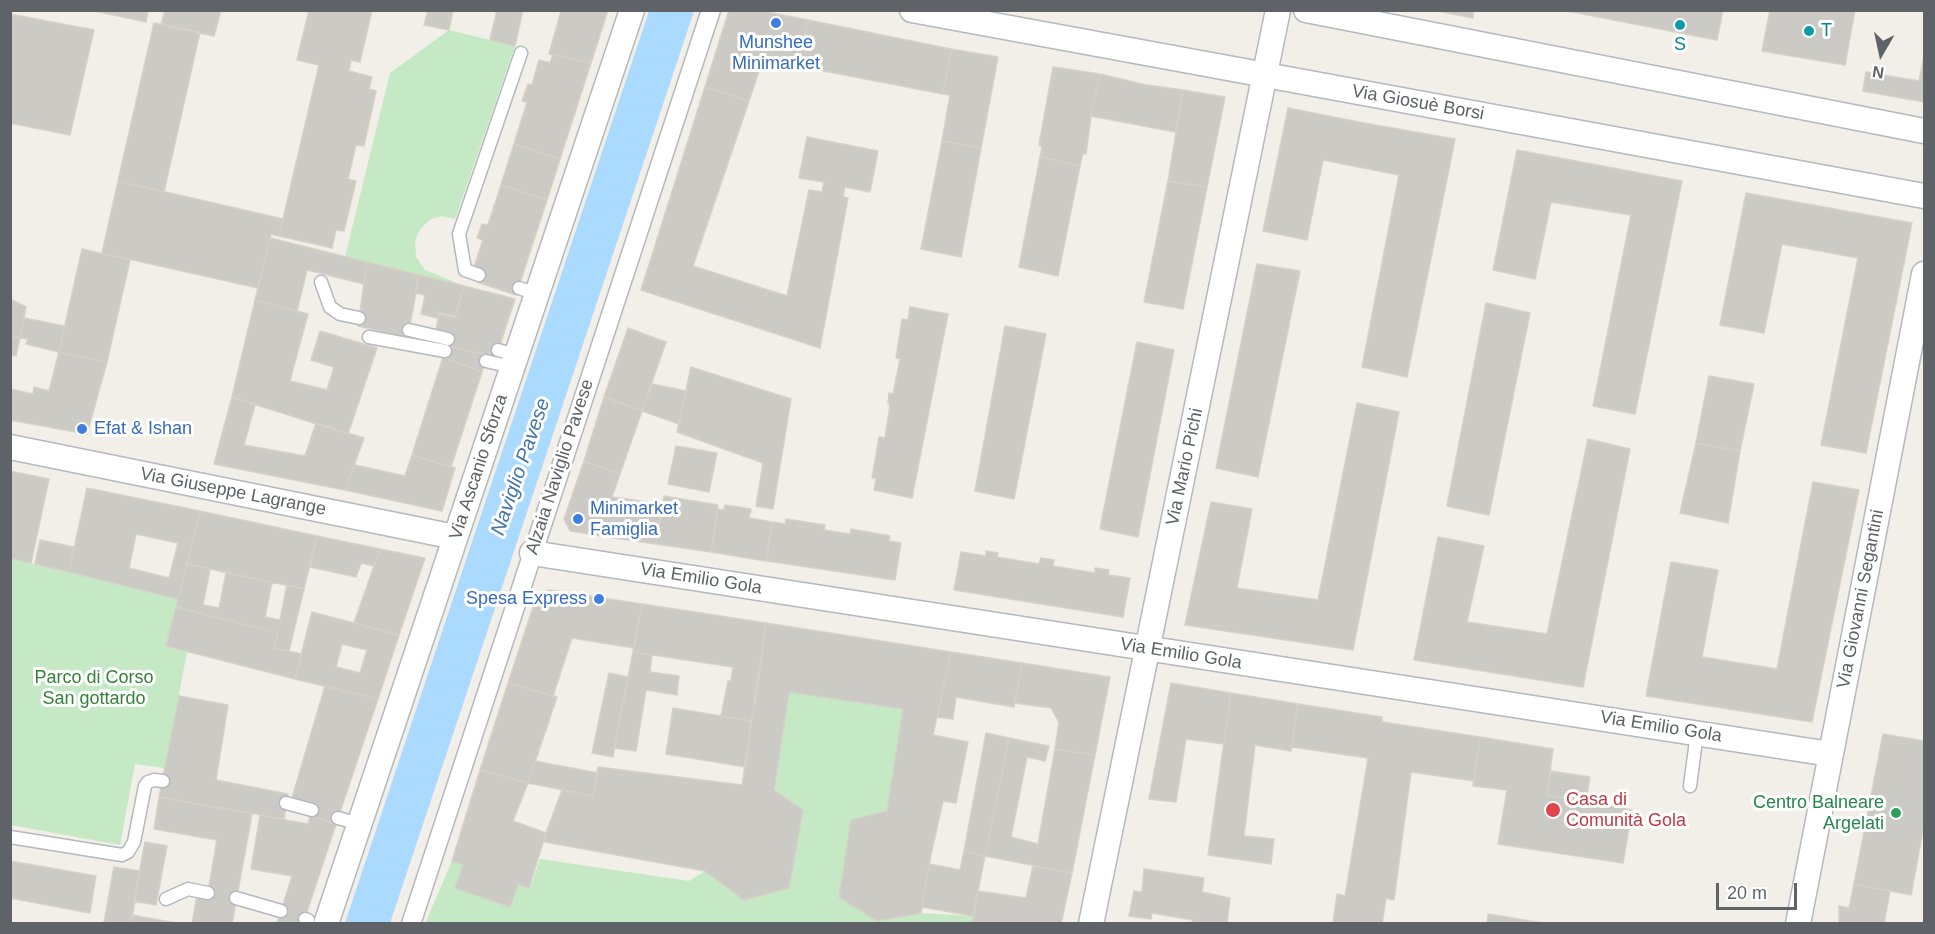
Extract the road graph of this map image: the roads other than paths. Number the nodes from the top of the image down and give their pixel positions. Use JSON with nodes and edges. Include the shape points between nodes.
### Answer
{"nodes":[{"id":1,"x":632,"y":10,"type":"edge"},
{"id":2,"x":711,"y":10,"type":"edge"},
{"id":3,"x":912,"y":10,"type":"edge"},
{"id":4,"x":1278,"y":10,"type":"edge"},
{"id":5,"x":1305,"y":10,"type":"edge"},
{"id":6,"x":521,"y":53,"type":"dead end"},
{"id":7,"x":1265,"y":75,"type":"junction"},
{"id":8,"x":1924,"y":131,"type":"edge"},
{"id":9,"x":1924,"y":196,"type":"edge"},
{"id":10,"x":1924,"y":274,"type":"edge"},
{"id":11,"x":479,"y":275,"type":"dead end"},
{"id":12,"x":321,"y":282,"type":"dead end"},
{"id":13,"x":359,"y":318,"type":"dead end"},
{"id":14,"x":409,"y":330,"type":"dead end"},
{"id":15,"x":369,"y":337,"type":"dead end"},
{"id":16,"x":509,"y":357,"type":"junction"},
{"id":17,"x":486,"y":361,"type":"dead end"},
{"id":18,"x":10,"y":447,"type":"edge"},
{"id":19,"x":455,"y":537,"type":"junction"},
{"id":20,"x":532,"y":553,"type":"junction"},
{"id":21,"x":1148,"y":648,"type":"junction"},
{"id":22,"x":1697,"y":733,"type":"junction"},
{"id":23,"x":1830,"y":754,"type":"junction"},
{"id":24,"x":162,"y":781,"type":"dead end"},
{"id":25,"x":1690,"y":786,"type":"dead end"},
{"id":26,"x":286,"y":803,"type":"dead end"},
{"id":27,"x":312,"y":810,"type":"dead end"},
{"id":28,"x":10,"y":837,"type":"edge"},
{"id":29,"x":208,"y":892,"type":"dead end"},
{"id":30,"x":237,"y":898,"type":"dead end"},
{"id":31,"x":166,"y":899,"type":"dead end"},
{"id":32,"x":281,"y":911,"type":"dead end"},
{"id":33,"x":313,"y":921,"type":"edge"},
{"id":34,"x":411,"y":924,"type":"edge"},
{"id":35,"x":1091,"y":924,"type":"edge"},
{"id":36,"x":1798,"y":924,"type":"edge"}],
"edges":[{"from":1,"to":16,"type":"street","name":"Via Ascanio Sforza","via":[[527,291]]},
{"from":2,"to":20,"type":"street","name":"Alzaia Naviglio Pavese"},
{"from":3,"to":7,"type":"street","name":"Via Giosuè Borsi"},
{"from":4,"to":7,"type":"street","name":"Via Mario Pichi"},
{"from":5,"to":8,"type":"street"},
{"from":6,"to":11,"type":"lane","via":[[459,234],[465,270]]},
{"from":7,"to":9,"type":"street","name":"Via Giosuè Borsi"},
{"from":7,"to":21,"type":"street","name":"Via Mario Pichi"},
{"from":10,"to":23,"type":"street","name":"Via Giovanni Segantini"},
{"from":12,"to":13,"type":"lane","via":[[330,307]]},
{"from":14,"to":15,"type":"lane","via":[[447,345]]},
{"from":16,"to":17,"type":"lane"},
{"from":16,"to":19,"type":"street","name":"Via Ascanio Sforza"},
{"from":18,"to":19,"type":"street","name":"Via Giuseppe Lagrange"},
{"from":19,"to":33,"type":"street","name":"Via Ascanio Sforza"},
{"from":20,"to":21,"type":"street","name":"Via Emilio Gola"},
{"from":20,"to":34,"type":"street","name":"Alzaia Naviglio Pavese"},
{"from":21,"to":22,"type":"street","name":"Via Emilio Gola"},
{"from":21,"to":35,"type":"street","name":"Via Mario Pichi"},
{"from":22,"to":23,"type":"street","name":"Via Emilio Gola"},
{"from":22,"to":25,"type":"lane"},
{"from":23,"to":36,"type":"street","name":"Via Giovanni Segantini"},
{"from":24,"to":28,"type":"lane","via":[[154,780],[145,786],[134,842],[122,855]]},
{"from":26,"to":27,"type":"lane"},
{"from":29,"to":31,"type":"lane","via":[[188,889]]},
{"from":30,"to":32,"type":"lane"}]}
